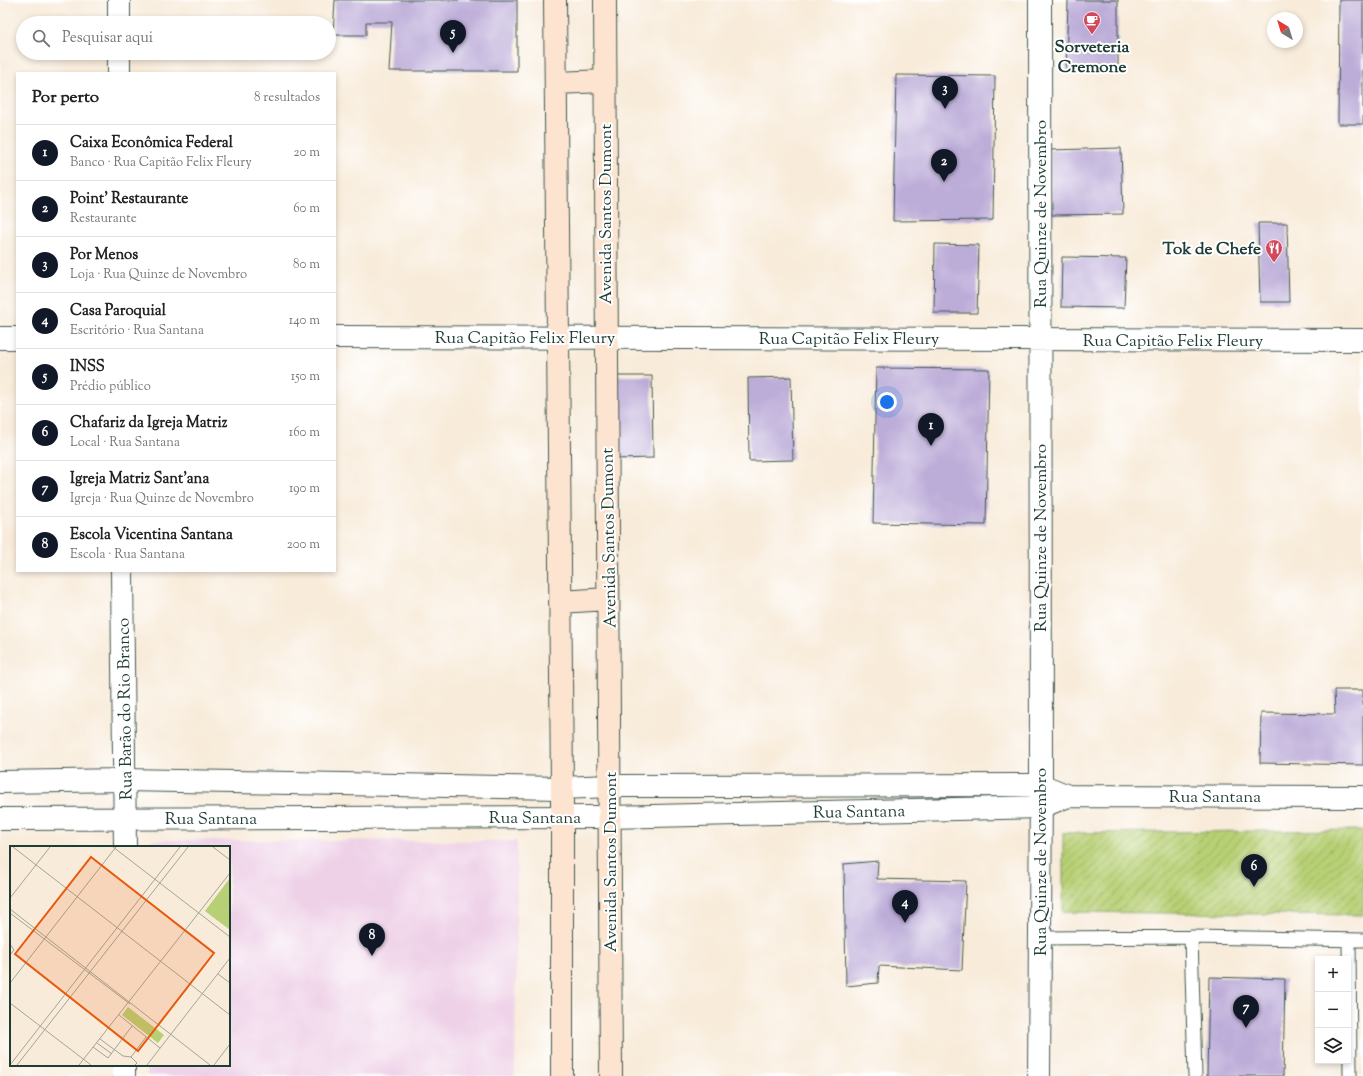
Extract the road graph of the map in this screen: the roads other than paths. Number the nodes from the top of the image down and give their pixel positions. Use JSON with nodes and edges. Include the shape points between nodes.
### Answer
{"nodes":[{"id":1,"x":119,"y":0,"type":"edge"},
{"id":2,"x":555,"y":0,"type":"edge"},
{"id":3,"x":605,"y":0,"type":"edge"},
{"id":4,"x":1040,"y":0,"type":"edge"},
{"id":5,"x":119,"y":16,"type":"edge"},
{"id":6,"x":119,"y":60,"type":"edge"},
{"id":7,"x":119,"y":72,"type":"edge"},
{"id":8,"x":605,"y":81,"type":"junction"},
{"id":9,"x":556,"y":83,"type":"junction"},
{"id":10,"x":605,"y":336,"type":"junction"},
{"id":11,"x":336,"y":337,"type":"edge"},
{"id":12,"x":0,"y":338,"type":"edge"},
{"id":13,"x":16,"y":338,"type":"edge"},
{"id":14,"x":558,"y":338,"type":"junction"},
{"id":15,"x":1040,"y":339,"type":"junction"},
{"id":16,"x":1363,"y":340,"type":"edge"},
{"id":17,"x":122,"y":572,"type":"edge"},
{"id":18,"x":608,"y":599,"type":"junction"},
{"id":19,"x":560,"y":602,"type":"junction"},
{"id":20,"x":124,"y":780,"type":"junction"},
{"id":21,"x":0,"y":782,"type":"edge"},
{"id":22,"x":344,"y":784,"type":"junction"},
{"id":23,"x":413,"y":785,"type":"junction"},
{"id":24,"x":1041,"y":785,"type":"junction"},
{"id":25,"x":610,"y":786,"type":"junction"},
{"id":26,"x":812,"y":786,"type":"junction"},
{"id":27,"x":562,"y":788,"type":"junction"},
{"id":28,"x":1068,"y":796,"type":"junction"},
{"id":29,"x":1363,"y":796,"type":"edge"},
{"id":30,"x":1040,"y":807,"type":"junction"},
{"id":31,"x":814,"y":812,"type":"junction"},
{"id":32,"x":412,"y":817,"type":"junction"},
{"id":33,"x":562,"y":817,"type":"junction"},
{"id":34,"x":610,"y":817,"type":"junction"},
{"id":35,"x":125,"y":818,"type":"junction"},
{"id":36,"x":343,"y":818,"type":"junction"},
{"id":37,"x":0,"y":819,"type":"edge"},
{"id":38,"x":125,"y":846,"type":"edge"},
{"id":39,"x":1191,"y":937,"type":"junction"},
{"id":40,"x":1040,"y":938,"type":"junction"},
{"id":41,"x":1349,"y":940,"type":"junction"},
{"id":42,"x":1363,"y":940,"type":"edge"},
{"id":43,"x":562,"y":1076,"type":"edge"},
{"id":44,"x":611,"y":1076,"type":"edge"},
{"id":45,"x":1039,"y":1076,"type":"edge"},
{"id":46,"x":1195,"y":1076,"type":"edge"},
{"id":47,"x":1350,"y":1076,"type":"edge"}],
"edges":[{"from":1,"to":5,"type":"street"},
{"from":2,"to":9,"type":"main road"},
{"from":3,"to":8,"type":"main road","name":"Avenida Santos Dumont"},
{"from":4,"to":15,"type":"street","name":"Rua Quinze de Novembro"},
{"from":6,"to":7,"type":"street"},
{"from":8,"to":9,"type":"main road"},
{"from":8,"to":10,"type":"main road","name":"Avenida Santos Dumont"},
{"from":9,"to":14,"type":"main road"},
{"from":10,"to":14,"type":"street","name":"Rua Capitão Felix Fleury"},
{"from":10,"to":15,"type":"street","name":"Rua Capitão Felix Fleury"},
{"from":10,"to":18,"type":"main road","name":"Avenida Santos Dumont"},
{"from":11,"to":14,"type":"street","name":"Rua Capitão Felix Fleury"},
{"from":12,"to":13,"type":"street"},
{"from":14,"to":19,"type":"main road"},
{"from":15,"to":16,"type":"street","name":"Rua Capitão Felix Fleury"},
{"from":15,"to":24,"type":"street","name":"Rua Quinze de Novembro"},
{"from":17,"to":20,"type":"street","name":"Rua Barão do Rio Branco"},
{"from":18,"to":19,"type":"main road"},
{"from":18,"to":25,"type":"main road","name":"Avenida Santos Dumont"},
{"from":19,"to":27,"type":"main road"},
{"from":20,"to":21,"type":"street","name":"Rua Santana"},
{"from":20,"to":22,"type":"street","name":"Rua Santana"},
{"from":20,"to":35,"type":"street","name":"Rua Barão do Rio Branco"},
{"from":22,"to":23,"type":"street","name":"Rua Santana"},
{"from":22,"to":36,"type":"street"},
{"from":23,"to":27,"type":"street","name":"Rua Santana"},
{"from":23,"to":32,"type":"street"},
{"from":24,"to":26,"type":"street","name":"Rua Santana"},
{"from":24,"to":28,"type":"street","name":"Rua Santana"},
{"from":24,"to":30,"type":"street","name":"Rua Quinze de Novembro"},
{"from":25,"to":26,"type":"street","name":"Rua Santana"},
{"from":25,"to":27,"type":"street","name":"Rua Santana"},
{"from":25,"to":34,"type":"main road","name":"Avenida Santos Dumont"},
{"from":26,"to":31,"type":"street"},
{"from":27,"to":33,"type":"main road"},
{"from":28,"to":29,"type":"street","name":"Rua Santana"},
{"from":28,"to":30,"type":"street","name":"Rua Santana"},
{"from":30,"to":31,"type":"street","name":"Rua Santana"},
{"from":30,"to":40,"type":"street","name":"Rua Quinze de Novembro"},
{"from":31,"to":34,"type":"street","name":"Rua Santana"},
{"from":32,"to":33,"type":"street","name":"Rua Santana"},
{"from":32,"to":36,"type":"street","name":"Rua Santana"},
{"from":33,"to":34,"type":"street","name":"Rua Santana"},
{"from":33,"to":43,"type":"main road"},
{"from":34,"to":44,"type":"main road","name":"Avenida Santos Dumont"},
{"from":35,"to":36,"type":"street","name":"Rua Santana"},
{"from":35,"to":37,"type":"street","name":"Rua Santana"},
{"from":35,"to":38,"type":"street","name":"Rua Barão do Rio Branco"},
{"from":39,"to":40,"type":"lane"},
{"from":39,"to":41,"type":"lane"},
{"from":39,"to":46,"type":"lane"},
{"from":40,"to":45,"type":"street","name":"Rua Quinze de Novembro"},
{"from":41,"to":42,"type":"lane"},
{"from":41,"to":47,"type":"lane"}]}
